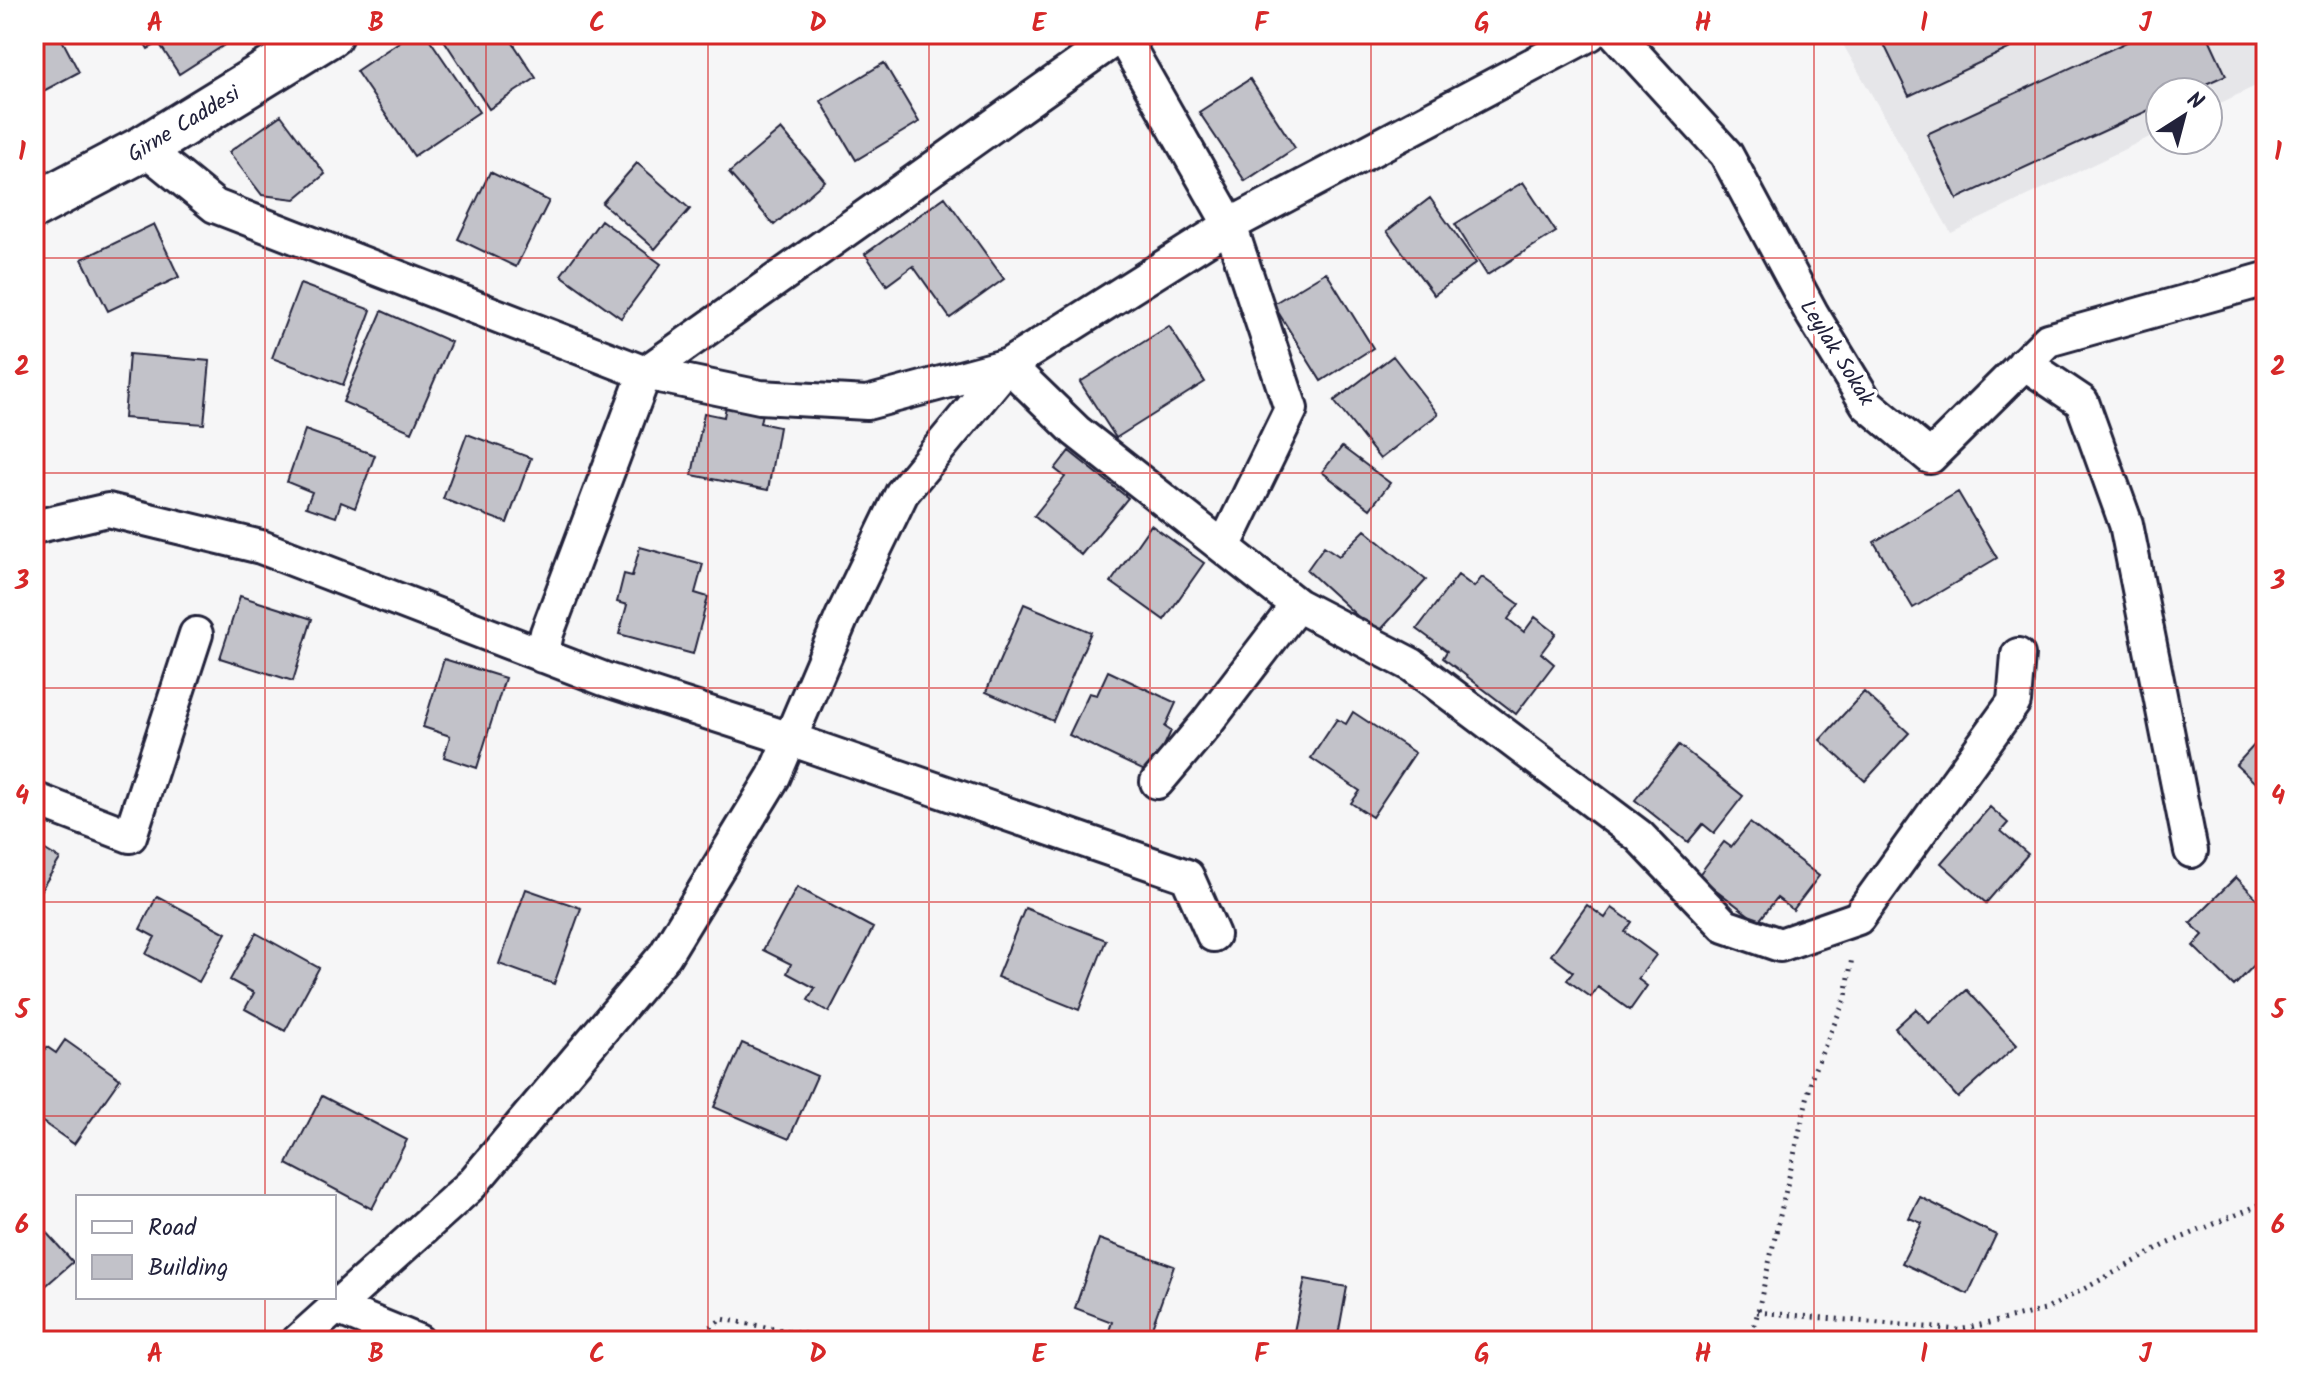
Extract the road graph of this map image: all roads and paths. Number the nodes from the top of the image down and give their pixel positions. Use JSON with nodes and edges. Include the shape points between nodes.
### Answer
{"nodes":[{"id":1,"x":330,"y":34,"type":"edge"},
{"id":2,"x":1122,"y":34,"type":"edge"},
{"id":3,"x":1590,"y":34,"type":"edge"},
{"id":4,"x":1616,"y":34,"type":"edge"},
{"id":5,"x":144,"y":148,"type":"junction"},
{"id":6,"x":34,"y":206,"type":"edge"},
{"id":7,"x":1230,"y":225,"type":"junction"},
{"id":8,"x":2266,"y":279,"type":"edge"},
{"id":9,"x":2024,"y":363,"type":"junction"},
{"id":10,"x":1008,"y":365,"type":"junction"},
{"id":11,"x":645,"y":373,"type":"junction"},
{"id":12,"x":34,"y":527,"type":"edge"},
{"id":13,"x":1224,"y":547,"type":"junction"},
{"id":14,"x":1297,"y":605,"type":"junction"},
{"id":15,"x":196,"y":634,"type":"dead end"},
{"id":16,"x":2018,"y":655,"type":"dead end"},
{"id":17,"x":542,"y":656,"type":"junction"},
{"id":18,"x":790,"y":739,"type":"junction"},
{"id":19,"x":1157,"y":782,"type":"dead end"},
{"id":20,"x":34,"y":799,"type":"edge"},
{"id":21,"x":2191,"y":851,"type":"dead end"},
{"id":22,"x":1858,"y":918,"type":"junction"},
{"id":23,"x":1213,"y":935,"type":"dead end"},
{"id":24,"x":2266,"y":1202,"type":"edge"},
{"id":25,"x":335,"y":1307,"type":"junction"},
{"id":26,"x":1757,"y":1312,"type":"junction"},
{"id":27,"x":298,"y":1341,"type":"edge"},
{"id":28,"x":418,"y":1341,"type":"edge"},
{"id":29,"x":691,"y":1341,"type":"edge"},
{"id":30,"x":842,"y":1341,"type":"edge"},
{"id":31,"x":1751,"y":1341,"type":"edge"}],
"edges":[{"from":1,"to":5,"type":"street","name":"Girne Caddesi"},
{"from":2,"to":7,"type":"street"},
{"from":2,"to":11,"type":"street"},
{"from":3,"to":7,"type":"street"},
{"from":4,"to":9,"type":"street","name":"Leylak Sokak","via":[[1726,154],[1867,404],[1930,457]]},
{"from":5,"to":6,"type":"street","name":"Girne Caddesi"},
{"from":5,"to":11,"type":"street","via":[[215,206]]},
{"from":7,"to":10,"type":"street"},
{"from":7,"to":13,"type":"street","via":[[1291,409]]},
{"from":8,"to":9,"type":"street","name":"Leylak Sokak","via":[[2048,340]]},
{"from":9,"to":21,"type":"street","via":[[2082,402],[2126,524]]},
{"from":10,"to":11,"type":"street","via":[[867,403],[760,397]]},
{"from":10,"to":13,"type":"street","via":[[1076,431]]},
{"from":10,"to":18,"type":"street","via":[[902,493]]},
{"from":11,"to":17,"type":"street"},
{"from":12,"to":17,"type":"street","via":[[108,510],[261,547]]},
{"from":13,"to":14,"type":"street"},
{"from":14,"to":19,"type":"street"},
{"from":14,"to":22,"type":"street","via":[[1412,665],[1639,836],[1725,926],[1780,945]]},
{"from":15,"to":20,"type":"street","via":[[130,836]]},
{"from":16,"to":22,"type":"street","via":[[2014,702]]},
{"from":17,"to":18,"type":"street"},
{"from":18,"to":23,"type":"street","via":[[1187,876]]},
{"from":18,"to":25,"type":"street","via":[[774,776],[665,955],[471,1185]]},
{"from":22,"to":26,"type":"path","via":[[1846,997],[1813,1073]]},
{"from":24,"to":26,"type":"path","via":[[2167,1244],[2045,1310],[1959,1330]]},
{"from":25,"to":27,"type":"street"},
{"from":25,"to":28,"type":"street"},
{"from":26,"to":31,"type":"path"},
{"from":29,"to":30,"type":"path","via":[[722,1319]]}]}
